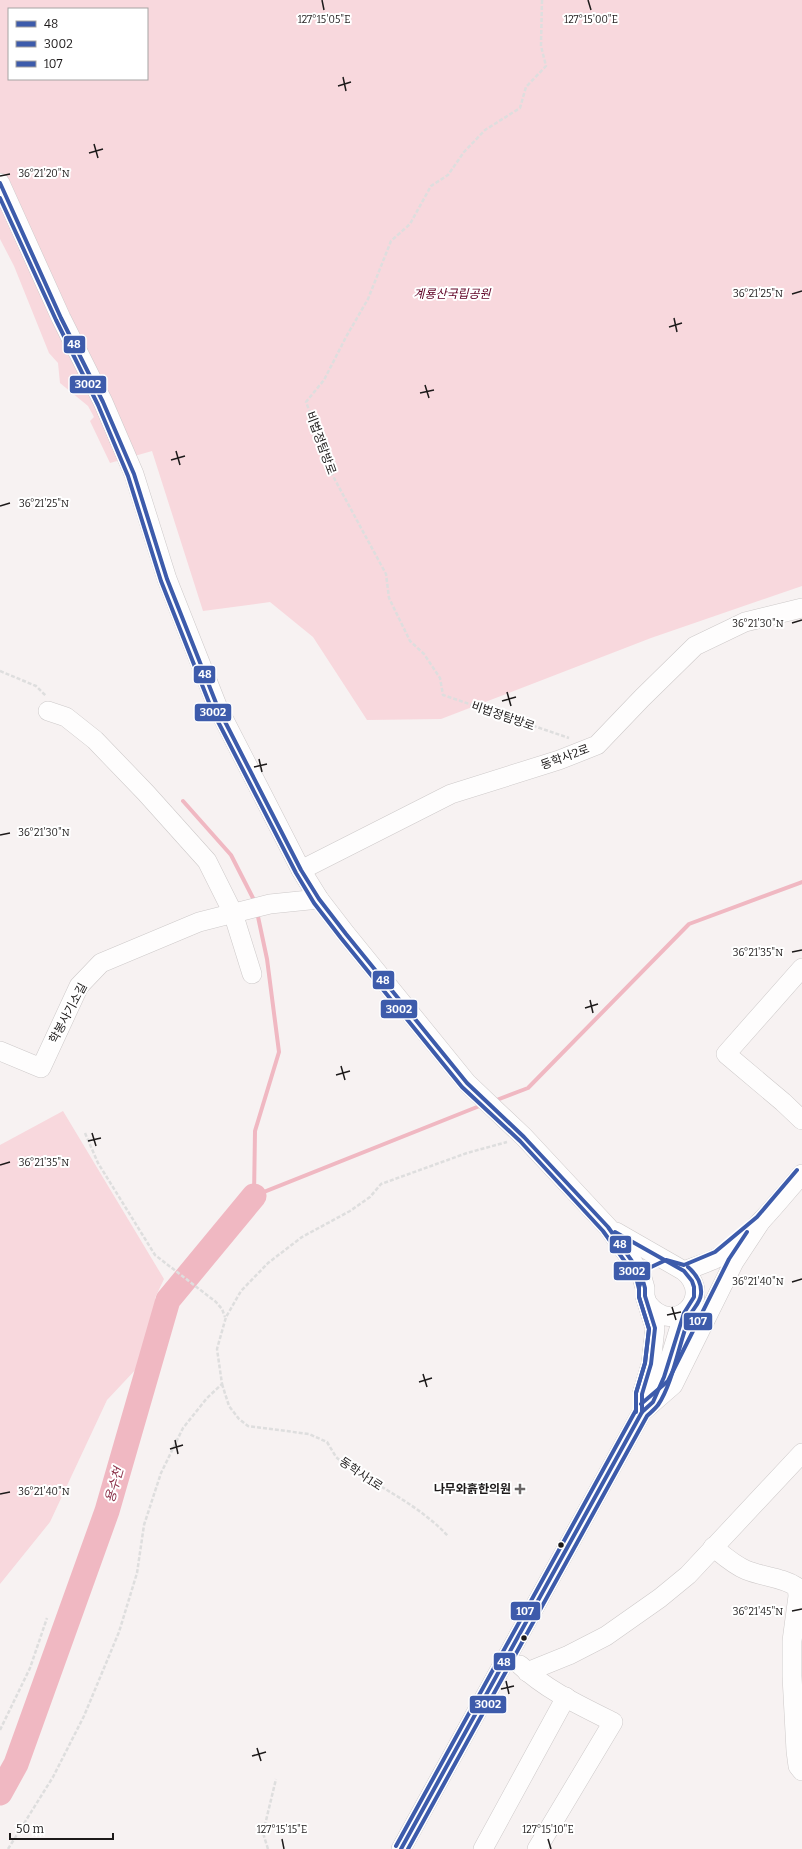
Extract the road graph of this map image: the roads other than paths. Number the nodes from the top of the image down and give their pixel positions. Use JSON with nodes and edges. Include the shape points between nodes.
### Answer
{"nodes":[{"id":1,"x":0,"y":183,"type":"edge"},
{"id":2,"x":802,"y":608,"type":"edge"},
{"id":3,"x":57,"y":714,"type":"road end"},
{"id":4,"x":301,"y":870,"type":"junction"},
{"id":5,"x":319,"y":899,"type":"junction"},
{"id":6,"x":240,"y":912,"type":"junction"},
{"id":7,"x":802,"y":968,"type":"edge"},
{"id":8,"x":252,"y":974,"type":"dead end"},
{"id":9,"x":0,"y":1051,"type":"edge"},
{"id":10,"x":802,"y":1120,"type":"edge"},
{"id":11,"x":802,"y":1174,"type":"edge"},
{"id":12,"x":761,"y":1221,"type":"junction"},
{"id":13,"x":608,"y":1227,"type":"junction"},
{"id":14,"x":734,"y":1262,"type":"junction"},
{"id":15,"x":680,"y":1269,"type":"junction"},
{"id":16,"x":695,"y":1295,"type":"junction"},
{"id":17,"x":646,"y":1296,"type":"junction"},
{"id":18,"x":684,"y":1313,"type":"junction"},
{"id":19,"x":648,"y":1407,"type":"junction"},
{"id":20,"x":802,"y":1453,"type":"edge"},
{"id":21,"x":713,"y":1547,"type":"junction"},
{"id":22,"x":508,"y":1654,"type":"junction"},
{"id":23,"x":527,"y":1672,"type":"junction"},
{"id":24,"x":566,"y":1698,"type":"junction"},
{"id":25,"x":802,"y":1770,"type":"edge"},
{"id":26,"x":401,"y":1849,"type":"edge"},
{"id":27,"x":483,"y":1849,"type":"edge"},
{"id":28,"x":537,"y":1849,"type":"edge"}],
"edges":[{"from":1,"to":4,"type":"street","via":[[134,474],[167,579],[218,708]]},
{"from":2,"to":4,"type":"street","name":"동학사2로","via":[[745,622],[695,646],[597,745],[451,794]]},
{"from":3,"to":6,"type":"street","via":[[95,740],[146,793],[207,861]]},
{"from":4,"to":5,"type":"street"},
{"from":5,"to":6,"type":"street","via":[[270,904]]},
{"from":5,"to":13,"type":"street","via":[[468,1083],[524,1137]]},
{"from":6,"to":8,"type":"street"},
{"from":6,"to":9,"type":"street","name":"학봉사기소길","via":[[199,922],[100,963],[79,986],[41,1068]]},
{"from":7,"to":10,"type":"street","via":[[726,1054]]},
{"from":11,"to":12,"type":"street"},
{"from":12,"to":14,"type":"street"},
{"from":12,"to":15,"type":"street","via":[[718,1257]]},
{"from":13,"to":15,"type":"street"},
{"from":13,"to":17,"type":"street","via":[[641,1274]]},
{"from":14,"to":16,"type":"street"},
{"from":14,"to":19,"type":"street","via":[[673,1385]]},
{"from":15,"to":16,"type":"street","via":[[690,1276]]},
{"from":15,"to":17,"type":"street","via":[[668,1266],[653,1273],[648,1280]]},
{"from":16,"to":18,"type":"street","via":[[690,1308]]},
{"from":17,"to":18,"type":"street","via":[[653,1311],[660,1315],[668,1317]]},
{"from":17,"to":19,"type":"street","via":[[655,1328],[651,1364],[642,1394]]},
{"from":18,"to":19,"type":"street","via":[[664,1377]]},
{"from":19,"to":22,"type":"street"},
{"from":20,"to":21,"type":"street"},
{"from":21,"to":23,"type":"street","via":[[688,1575],[624,1624],[606,1636]]},
{"from":21,"to":25,"type":"street","via":[[732,1563],[747,1571],[797,1587],[792,1676],[796,1751],[798,1766]]},
{"from":22,"to":23,"type":"street"},
{"from":22,"to":26,"type":"street"},
{"from":23,"to":24,"type":"street"},
{"from":24,"to":27,"type":"street"},
{"from":24,"to":28,"type":"street","via":[[613,1722]]}]}
